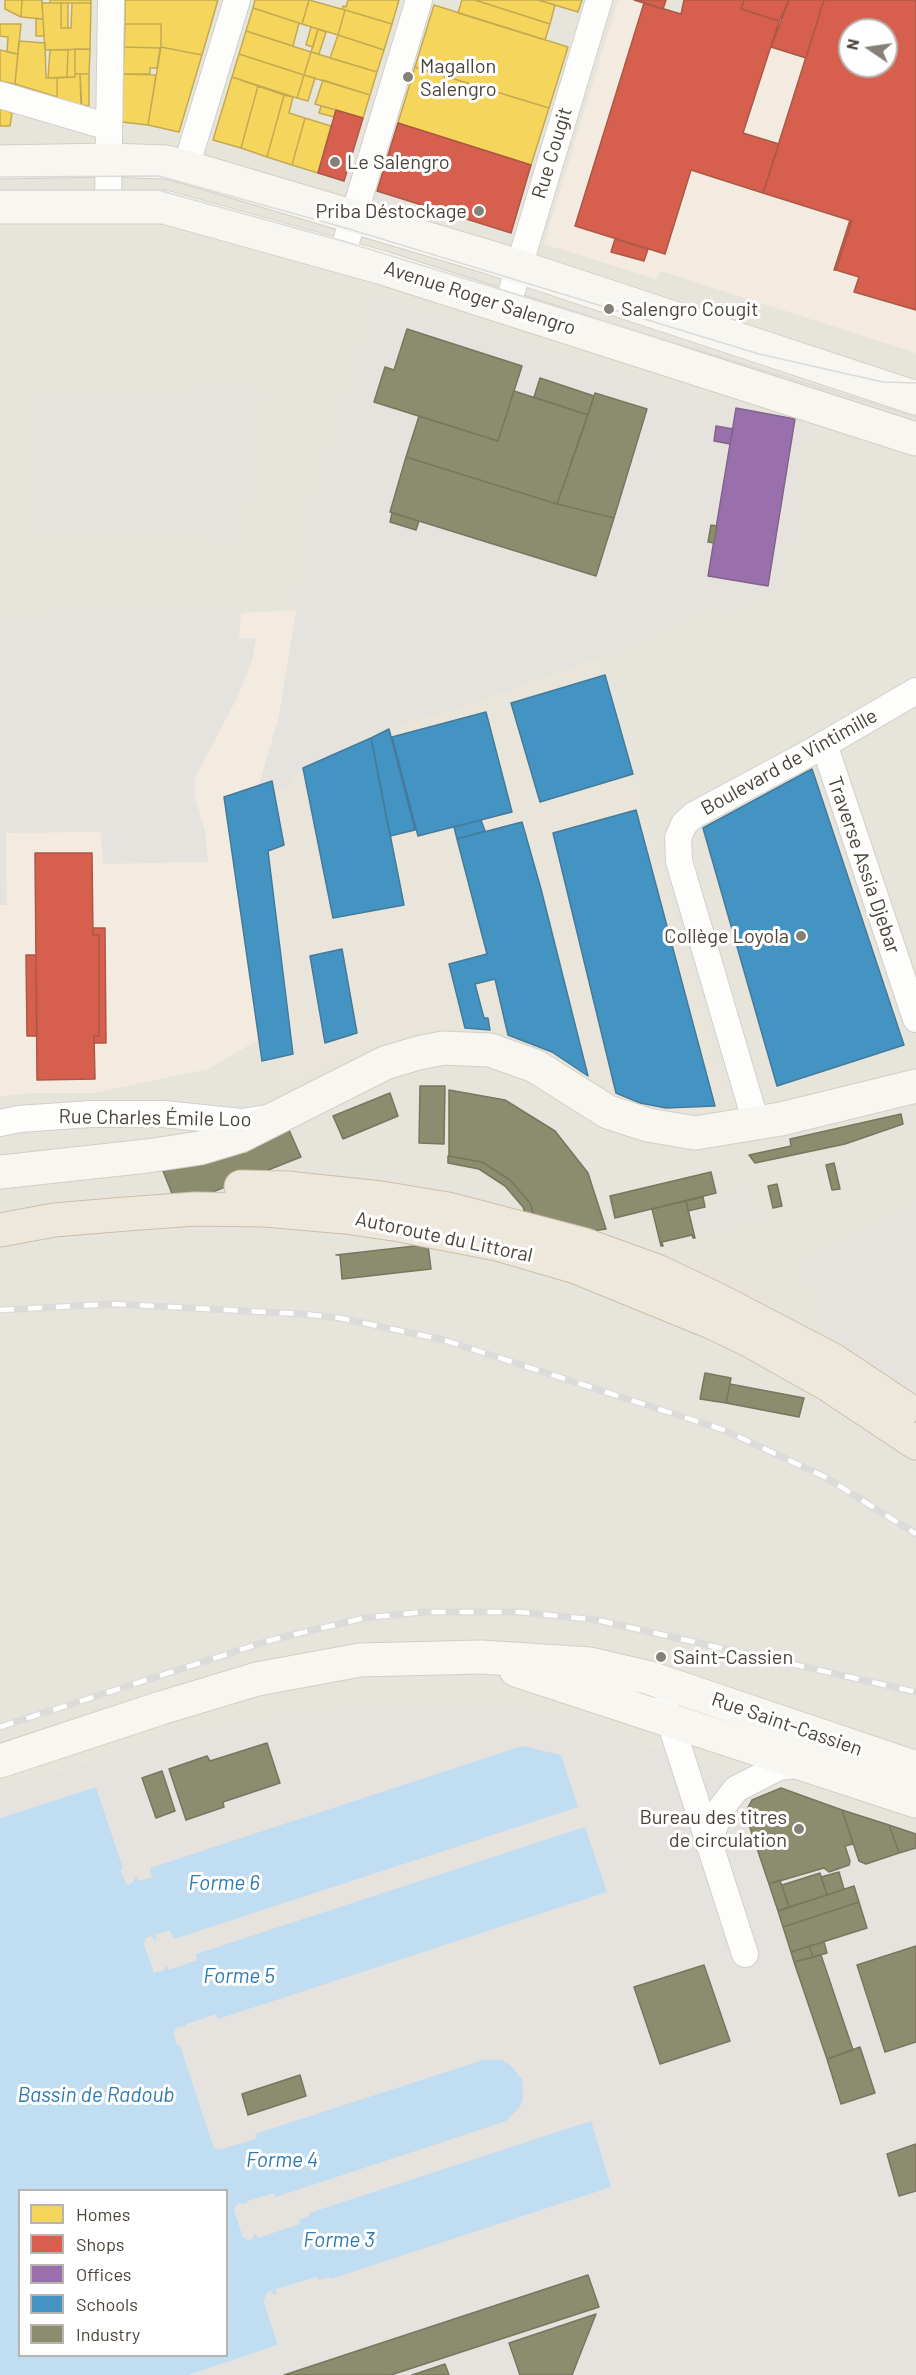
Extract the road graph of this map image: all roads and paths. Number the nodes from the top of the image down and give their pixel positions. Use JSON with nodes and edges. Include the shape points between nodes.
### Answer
{"nodes":[{"id":1,"x":111,"y":0,"type":"edge"},
{"id":2,"x":237,"y":0,"type":"edge"},
{"id":3,"x":419,"y":0,"type":"edge"},
{"id":4,"x":599,"y":0,"type":"edge"},
{"id":5,"x":0,"y":95,"type":"edge"},
{"id":6,"x":109,"y":127,"type":"junction"},
{"id":7,"x":108,"y":160,"type":"junction"},
{"id":8,"x":0,"y":162,"type":"edge"},
{"id":9,"x":186,"y":167,"type":"junction"},
{"id":10,"x":0,"y":207,"type":"edge"},
{"id":11,"x":108,"y":207,"type":"junction"},
{"id":12,"x":352,"y":216,"type":"junction"},
{"id":13,"x":342,"y":255,"type":"junction"},
{"id":14,"x":518,"y":267,"type":"junction"},
{"id":15,"x":507,"y":307,"type":"junction"},
{"id":16,"x":916,"y":398,"type":"edge"},
{"id":17,"x":916,"y":439,"type":"edge"},
{"id":18,"x":916,"y":691,"type":"edge"},
{"id":19,"x":824,"y":744,"type":"junction"},
{"id":20,"x":916,"y":1019,"type":"edge"},
{"id":21,"x":916,"y":1086,"type":"edge"},
{"id":22,"x":275,"y":1117,"type":"junction"},
{"id":23,"x":0,"y":1123,"type":"edge"},
{"id":24,"x":756,"y":1123,"type":"junction"},
{"id":25,"x":0,"y":1172,"type":"edge"},
{"id":26,"x":0,"y":1208,"type":"edge"},
{"id":27,"x":0,"y":1230,"type":"edge"},
{"id":28,"x":916,"y":1416,"type":"edge"},
{"id":29,"x":916,"y":1443,"type":"edge"},
{"id":30,"x":481,"y":1657,"type":"junction"},
{"id":31,"x":658,"y":1680,"type":"junction"},
{"id":32,"x":669,"y":1721,"type":"junction"},
{"id":33,"x":0,"y":1761,"type":"edge"},
{"id":34,"x":803,"y":1764,"type":"junction"},
{"id":35,"x":916,"y":1768,"type":"edge"},
{"id":36,"x":916,"y":1801,"type":"edge"},
{"id":37,"x":708,"y":1843,"type":"junction"},
{"id":38,"x":745,"y":1954,"type":"dead end"}],
"edges":[{"from":1,"to":6,"type":"street"},
{"from":2,"to":9,"type":"street"},
{"from":3,"to":12,"type":"street"},
{"from":4,"to":14,"type":"street","name":"Rue Cougit"},
{"from":5,"to":6,"type":"street"},
{"from":6,"to":7,"type":"street"},
{"from":7,"to":8,"type":"street","name":"Avenue Roger Salengro"},
{"from":7,"to":9,"type":"street","name":"Avenue Roger Salengro","via":[[166,162]]},
{"from":7,"to":11,"type":"street"},
{"from":9,"to":12,"type":"street","name":"Avenue Roger Salengro"},
{"from":10,"to":11,"type":"street","name":"Avenue Roger Salengro"},
{"from":11,"to":13,"type":"street","name":"Avenue Roger Salengro","via":[[164,207]]},
{"from":12,"to":13,"type":"street"},
{"from":12,"to":14,"type":"street","name":"Avenue Roger Salengro"},
{"from":13,"to":15,"type":"street","name":"Avenue Roger Salengro"},
{"from":14,"to":15,"type":"street","name":"Rue Cougit"},
{"from":14,"to":16,"type":"street","name":"Avenue Roger Salengro"},
{"from":15,"to":17,"type":"street","name":"Avenue Roger Salengro"},
{"from":18,"to":19,"type":"street","name":"Boulevard de Vintimille"},
{"from":19,"to":20,"type":"street","name":"Traverse Assia Djebar"},
{"from":19,"to":24,"type":"street","name":"Boulevard de Vintimille","via":[[694,815],[684,824],[678,838],[680,861]]},
{"from":21,"to":24,"type":"street"},
{"from":22,"to":23,"type":"street","name":"Rue Charles Émile Loo","via":[[241,1122],[164,1114],[91,1114]]},
{"from":22,"to":24,"type":"street","via":[[385,1063],[443,1048],[490,1050],[535,1066],[608,1112],[648,1125],[695,1133]]},
{"from":22,"to":25,"type":"street","via":[[240,1136],[200,1148]]},
{"from":26,"to":28,"type":"highway","name":"Autoroute du Littoral","via":[[60,1197],[196,1186],[286,1188],[448,1209],[585,1245],[657,1271],[833,1360]]},
{"from":27,"to":29,"type":"highway","name":"Autoroute du Littoral","via":[[54,1220],[126,1214],[195,1209],[265,1210],[389,1223],[497,1244],[576,1267],[747,1339],[827,1384]]},
{"from":30,"to":31,"type":"street","name":"Rue Saint-Cassien","via":[[590,1664]]},
{"from":30,"to":32,"type":"street","name":"Rue Saint-Cassien"},
{"from":30,"to":33,"type":"street","name":"Rue Saint-Cassien","via":[[360,1660],[257,1679]]},
{"from":31,"to":32,"type":"street"},
{"from":31,"to":35,"type":"street","name":"Rue Saint-Cassien"},
{"from":32,"to":34,"type":"street","name":"Rue Saint-Cassien"},
{"from":32,"to":37,"type":"street"},
{"from":34,"to":36,"type":"street","name":"Rue Saint-Cassien"},
{"from":34,"to":37,"type":"street","via":[[779,1767],[736,1789],[722,1807]]},
{"from":37,"to":38,"type":"street"}]}
